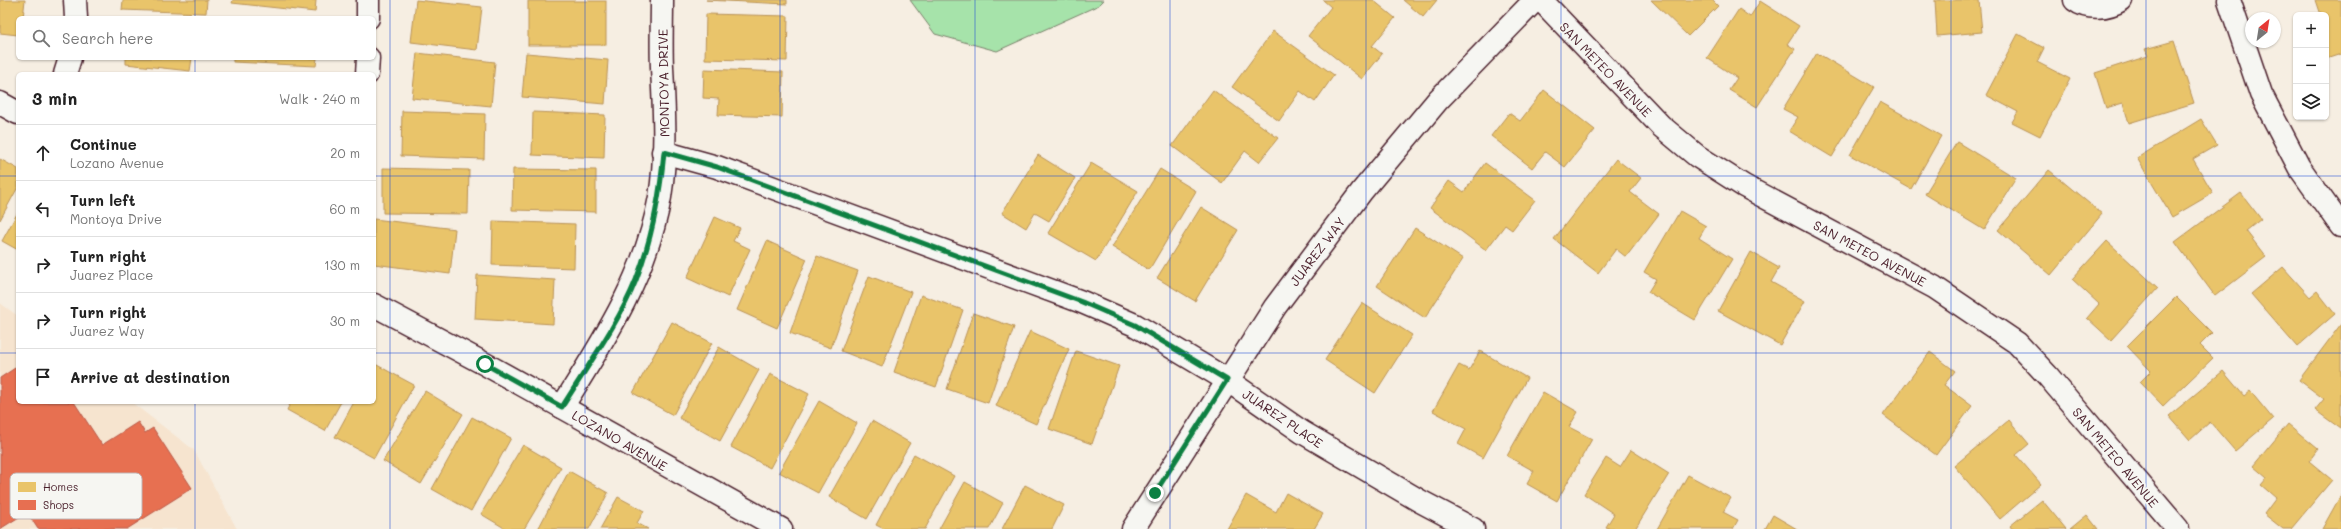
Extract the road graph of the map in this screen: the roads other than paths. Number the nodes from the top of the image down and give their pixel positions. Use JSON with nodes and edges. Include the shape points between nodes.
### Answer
{"nodes":[{"id":1,"x":75,"y":0,"type":"edge"},
{"id":2,"x":368,"y":0,"type":"edge"},
{"id":3,"x":662,"y":0,"type":"edge"},
{"id":4,"x":1535,"y":0,"type":"edge"},
{"id":5,"x":1541,"y":0,"type":"edge"},
{"id":6,"x":2076,"y":0,"type":"edge"},
{"id":7,"x":2121,"y":0,"type":"edge"},
{"id":8,"x":2228,"y":0,"type":"edge"},
{"id":9,"x":76,"y":16,"type":"edge"},
{"id":10,"x":368,"y":16,"type":"edge"},
{"id":11,"x":69,"y":60,"type":"edge"},
{"id":12,"x":368,"y":60,"type":"edge"},
{"id":13,"x":66,"y":72,"type":"edge"},
{"id":14,"x":367,"y":72,"type":"edge"},
{"id":15,"x":0,"y":103,"type":"edge"},
{"id":16,"x":16,"y":112,"type":"edge"},
{"id":17,"x":664,"y":152,"type":"junction"},
{"id":18,"x":2341,"y":226,"type":"edge"},
{"id":19,"x":376,"y":306,"type":"edge"},
{"id":20,"x":1227,"y":380,"type":"junction"},
{"id":21,"x":562,"y":407,"type":"junction"},
{"id":22,"x":780,"y":529,"type":"edge"},
{"id":23,"x":1133,"y":529,"type":"edge"},
{"id":24,"x":1473,"y":529,"type":"edge"},
{"id":25,"x":2178,"y":529,"type":"edge"}],
"edges":[{"from":1,"to":9,"type":"street"},
{"from":2,"to":10,"type":"street"},
{"from":3,"to":17,"type":"street","name":"MONTOYA DRIVE"},
{"from":4,"to":20,"type":"street","name":"JUAREZ WAY","via":[[1438,100],[1362,191],[1275,307]]},
{"from":5,"to":25,"type":"street","name":"SAN METEO AVENUE","via":[[1661,126],[1697,156],[1744,186],[1934,287],[2016,343],[2047,375]]},
{"from":6,"to":7,"type":"street","via":[[2090,6],[2103,7]]},
{"from":8,"to":18,"type":"street","via":[[2261,94],[2299,167]]},
{"from":11,"to":13,"type":"street"},
{"from":12,"to":14,"type":"street"},
{"from":15,"to":16,"type":"street"},
{"from":17,"to":20,"type":"street","name":"JUAREZ PLACE","via":[[717,167],[1082,302],[1135,325]]},
{"from":17,"to":21,"type":"street","name":"MONTOYA DRIVE","via":[[660,196],[651,234],[635,281]]},
{"from":19,"to":21,"type":"street","name":"LOZANO AVENUE"},
{"from":20,"to":23,"type":"street","name":"JUAREZ WAY"},
{"from":20,"to":24,"type":"street","name":"JUAREZ PLACE","via":[[1302,432]]},
{"from":21,"to":22,"type":"street","name":"LOZANO AVENUE"}]}
